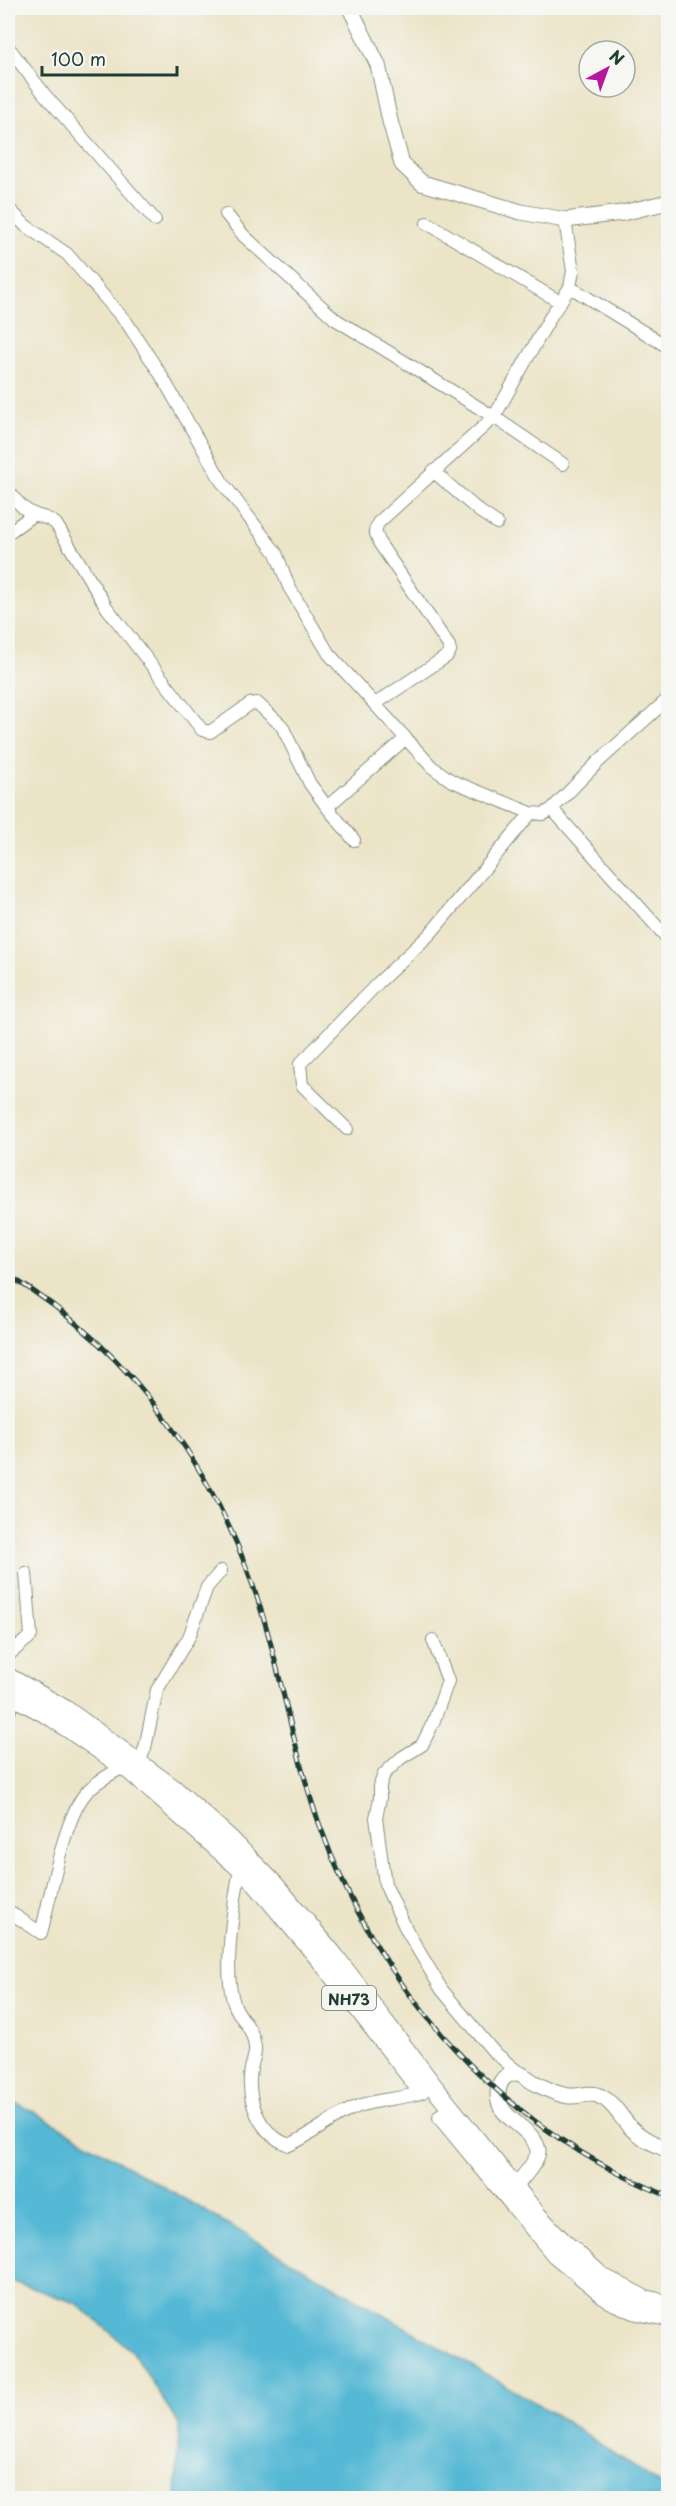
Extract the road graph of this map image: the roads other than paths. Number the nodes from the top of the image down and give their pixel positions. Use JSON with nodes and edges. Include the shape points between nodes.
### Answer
{"nodes":[{"id":1,"x":350,"y":8,"type":"edge"},
{"id":2,"x":8,"y":47,"type":"edge"},
{"id":3,"x":669,"y":202,"type":"edge"},
{"id":4,"x":8,"y":208,"type":"edge"},
{"id":5,"x":226,"y":214,"type":"dead end"},
{"id":6,"x":155,"y":220,"type":"dead end"},
{"id":7,"x":565,"y":220,"type":"junction"},
{"id":8,"x":427,"y":223,"type":"dead end"},
{"id":9,"x":570,"y":287,"type":"junction"},
{"id":10,"x":560,"y":302,"type":"junction"},
{"id":11,"x":669,"y":347,"type":"edge"},
{"id":12,"x":494,"y":417,"type":"junction"},
{"id":13,"x":563,"y":464,"type":"dead end"},
{"id":14,"x":433,"y":471,"type":"junction"},
{"id":15,"x":8,"y":490,"type":"edge"},
{"id":16,"x":34,"y":514,"type":"junction"},
{"id":17,"x":496,"y":523,"type":"dead end"},
{"id":18,"x":8,"y":533,"type":"edge"},
{"id":19,"x":669,"y":699,"type":"edge"},
{"id":20,"x":375,"y":705,"type":"junction"},
{"id":21,"x":405,"y":739,"type":"junction"},
{"id":22,"x":327,"y":807,"type":"junction"},
{"id":23,"x":552,"y":809,"type":"junction"},
{"id":24,"x":531,"y":813,"type":"junction"},
{"id":25,"x":354,"y":840,"type":"dead end"},
{"id":26,"x":669,"y":939,"type":"edge"},
{"id":27,"x":348,"y":1129,"type":"dead end"},
{"id":28,"x":221,"y":1571,"type":"dead end"},
{"id":29,"x":26,"y":1573,"type":"dead end"},
{"id":30,"x":433,"y":1640,"type":"dead end"},
{"id":31,"x":8,"y":1655,"type":"edge"},
{"id":32,"x":8,"y":1677,"type":"edge"},
{"id":33,"x":11,"y":1695,"type":"edge"},
{"id":34,"x":8,"y":1714,"type":"edge"},
{"id":35,"x":131,"y":1765,"type":"junction"},
{"id":36,"x":240,"y":1869,"type":"junction"},
{"id":37,"x":8,"y":1911,"type":"edge"},
{"id":38,"x":518,"y":2072,"type":"junction"},
{"id":39,"x":423,"y":2092,"type":"junction"},
{"id":40,"x":669,"y":2150,"type":"edge"},
{"id":41,"x":511,"y":2192,"type":"junction"},
{"id":42,"x":669,"y":2304,"type":"edge"},
{"id":43,"x":669,"y":2317,"type":"edge"}],
"edges":[{"from":1,"to":7,"type":"main road","via":[[378,65],[402,164],[422,183],[521,212]]},
{"from":2,"to":6,"type":"street"},
{"from":3,"to":7,"type":"main road"},
{"from":4,"to":20,"type":"street","via":[[26,226],[67,254],[127,323],[222,482],[276,553],[289,586],[329,654]]},
{"from":5,"to":12,"type":"street","via":[[244,236],[334,319]]},
{"from":7,"to":9,"type":"street","via":[[573,271]]},
{"from":8,"to":10,"type":"street"},
{"from":9,"to":10,"type":"street"},
{"from":9,"to":11,"type":"street"},
{"from":10,"to":12,"type":"street"},
{"from":12,"to":13,"type":"street"},
{"from":12,"to":14,"type":"street"},
{"from":14,"to":17,"type":"street"},
{"from":14,"to":20,"type":"street","via":[[386,514],[375,531],[450,651]]},
{"from":15,"to":16,"type":"street"},
{"from":16,"to":18,"type":"street"},
{"from":16,"to":22,"type":"street","via":[[49,517],[56,524],[107,608],[202,730],[210,732],[257,703],[282,726],[310,784]]},
{"from":19,"to":23,"type":"street"},
{"from":20,"to":21,"type":"street"},
{"from":21,"to":22,"type":"street"},
{"from":21,"to":24,"type":"street","via":[[452,781]]},
{"from":22,"to":25,"type":"street"},
{"from":23,"to":24,"type":"street","via":[[544,814]]},
{"from":23,"to":26,"type":"street"},
{"from":24,"to":27,"type":"street","via":[[430,934],[300,1064],[302,1085]]},
{"from":28,"to":35,"type":"street","via":[[207,1587],[189,1637],[158,1690],[145,1748]]},
{"from":29,"to":31,"type":"street","via":[[30,1636]]},
{"from":30,"to":38,"type":"street","via":[[448,1681],[433,1723],[422,1745],[384,1774],[380,1785],[376,1818],[385,1884],[442,1990],[492,2051]]},
{"from":32,"to":35,"type":"highway","number":"NH73","via":[[65,1709]]},
{"from":33,"to":34,"type":"street"},
{"from":33,"to":35,"type":"highway","number":"NH73"},
{"from":35,"to":36,"type":"highway","number":"NH73"},
{"from":35,"to":37,"type":"street","via":[[86,1792],[79,1804],[62,1849],[41,1932]]},
{"from":35,"to":41,"type":"highway","number":"NH73","via":[[173,1788],[275,1885],[333,1954]]},
{"from":36,"to":39,"type":"highway","number":"NH73","via":[[322,1962]]},
{"from":36,"to":39,"type":"street","via":[[234,1902],[230,1983],[236,2007],[252,2032],[256,2050],[249,2088],[263,2126],[278,2141],[289,2145],[355,2107]]},
{"from":38,"to":40,"type":"main road","via":[[536,2084],[570,2096],[596,2095],[612,2105],[630,2128]]},
{"from":38,"to":41,"type":"main road","via":[[504,2077],[500,2084],[500,2108],[535,2142],[538,2151],[536,2160]]},
{"from":39,"to":41,"type":"highway","number":"NH73"},
{"from":41,"to":42,"type":"highway","number":"NH73","via":[[602,2277],[644,2299]]},
{"from":41,"to":43,"type":"highway","number":"NH73","via":[[555,2254],[591,2285],[611,2300],[637,2311]]}]}
